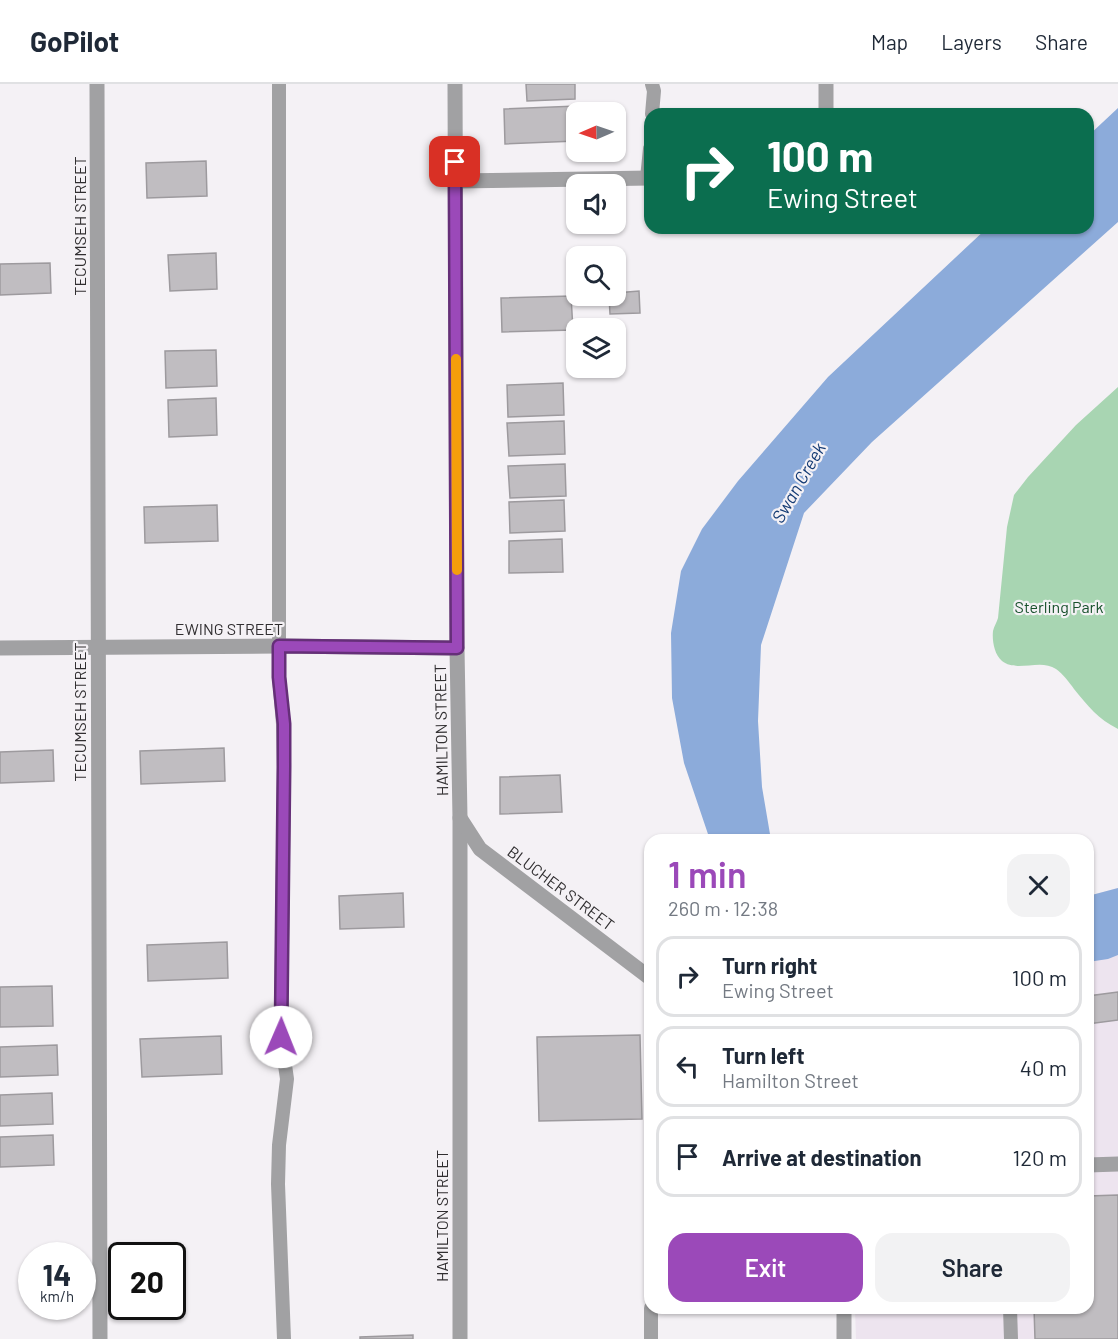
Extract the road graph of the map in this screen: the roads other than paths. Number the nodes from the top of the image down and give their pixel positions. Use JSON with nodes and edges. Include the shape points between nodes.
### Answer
{"nodes":[{"id":1,"x":97,"y":84,"type":"edge"},
{"id":2,"x":279,"y":84,"type":"edge"},
{"id":3,"x":455,"y":84,"type":"edge"},
{"id":4,"x":652,"y":84,"type":"edge"},
{"id":5,"x":826,"y":84,"type":"edge"},
{"id":6,"x":653,"y":108,"type":"edge"},
{"id":7,"x":826,"y":108,"type":"edge"},
{"id":8,"x":644,"y":178,"type":"edge"},
{"id":9,"x":455,"y":181,"type":"junction"},
{"id":10,"x":279,"y":646,"type":"junction"},
{"id":11,"x":0,"y":648,"type":"edge"},
{"id":12,"x":98,"y":648,"type":"junction"},
{"id":13,"x":457,"y":648,"type":"junction"},
{"id":14,"x":460,"y":818,"type":"junction"},
{"id":15,"x":644,"y":973,"type":"edge"},
{"id":16,"x":1118,"y":1164,"type":"edge"},
{"id":17,"x":1094,"y":1165,"type":"edge"},
{"id":18,"x":651,"y":1314,"type":"edge"},
{"id":19,"x":844,"y":1314,"type":"edge"},
{"id":20,"x":1010,"y":1314,"type":"edge"},
{"id":21,"x":100,"y":1339,"type":"edge"},
{"id":22,"x":284,"y":1339,"type":"edge"},
{"id":23,"x":460,"y":1339,"type":"edge"},
{"id":24,"x":651,"y":1339,"type":"edge"},
{"id":25,"x":844,"y":1339,"type":"edge"},
{"id":26,"x":1011,"y":1339,"type":"edge"}],
"edges":[{"from":1,"to":12,"type":"street","name":"TECUMSEH STREET"},
{"from":2,"to":10,"type":"lane"},
{"from":3,"to":9,"type":"street","name":"HAMILTON STREET"},
{"from":4,"to":6,"type":"lane"},
{"from":5,"to":7,"type":"street"},
{"from":8,"to":9,"type":"street"},
{"from":9,"to":13,"type":"street","name":"HAMILTON STREET"},
{"from":10,"to":12,"type":"street","name":"EWING STREET"},
{"from":10,"to":13,"type":"street","name":"EWING STREET"},
{"from":10,"to":22,"type":"lane","via":[[284,724],[281,1037],[287,1078],[278,1184]]},
{"from":11,"to":12,"type":"street","name":"EWING STREET"},
{"from":12,"to":21,"type":"street","name":"TECUMSEH STREET"},
{"from":13,"to":14,"type":"street","name":"HAMILTON STREET"},
{"from":14,"to":15,"type":"street","name":"BLUCHER STREET","via":[[480,849]]},
{"from":14,"to":23,"type":"street","name":"HAMILTON STREET"},
{"from":16,"to":17,"type":"street"},
{"from":18,"to":24,"type":"lane"},
{"from":19,"to":25,"type":"street"},
{"from":20,"to":26,"type":"lane"}]}
